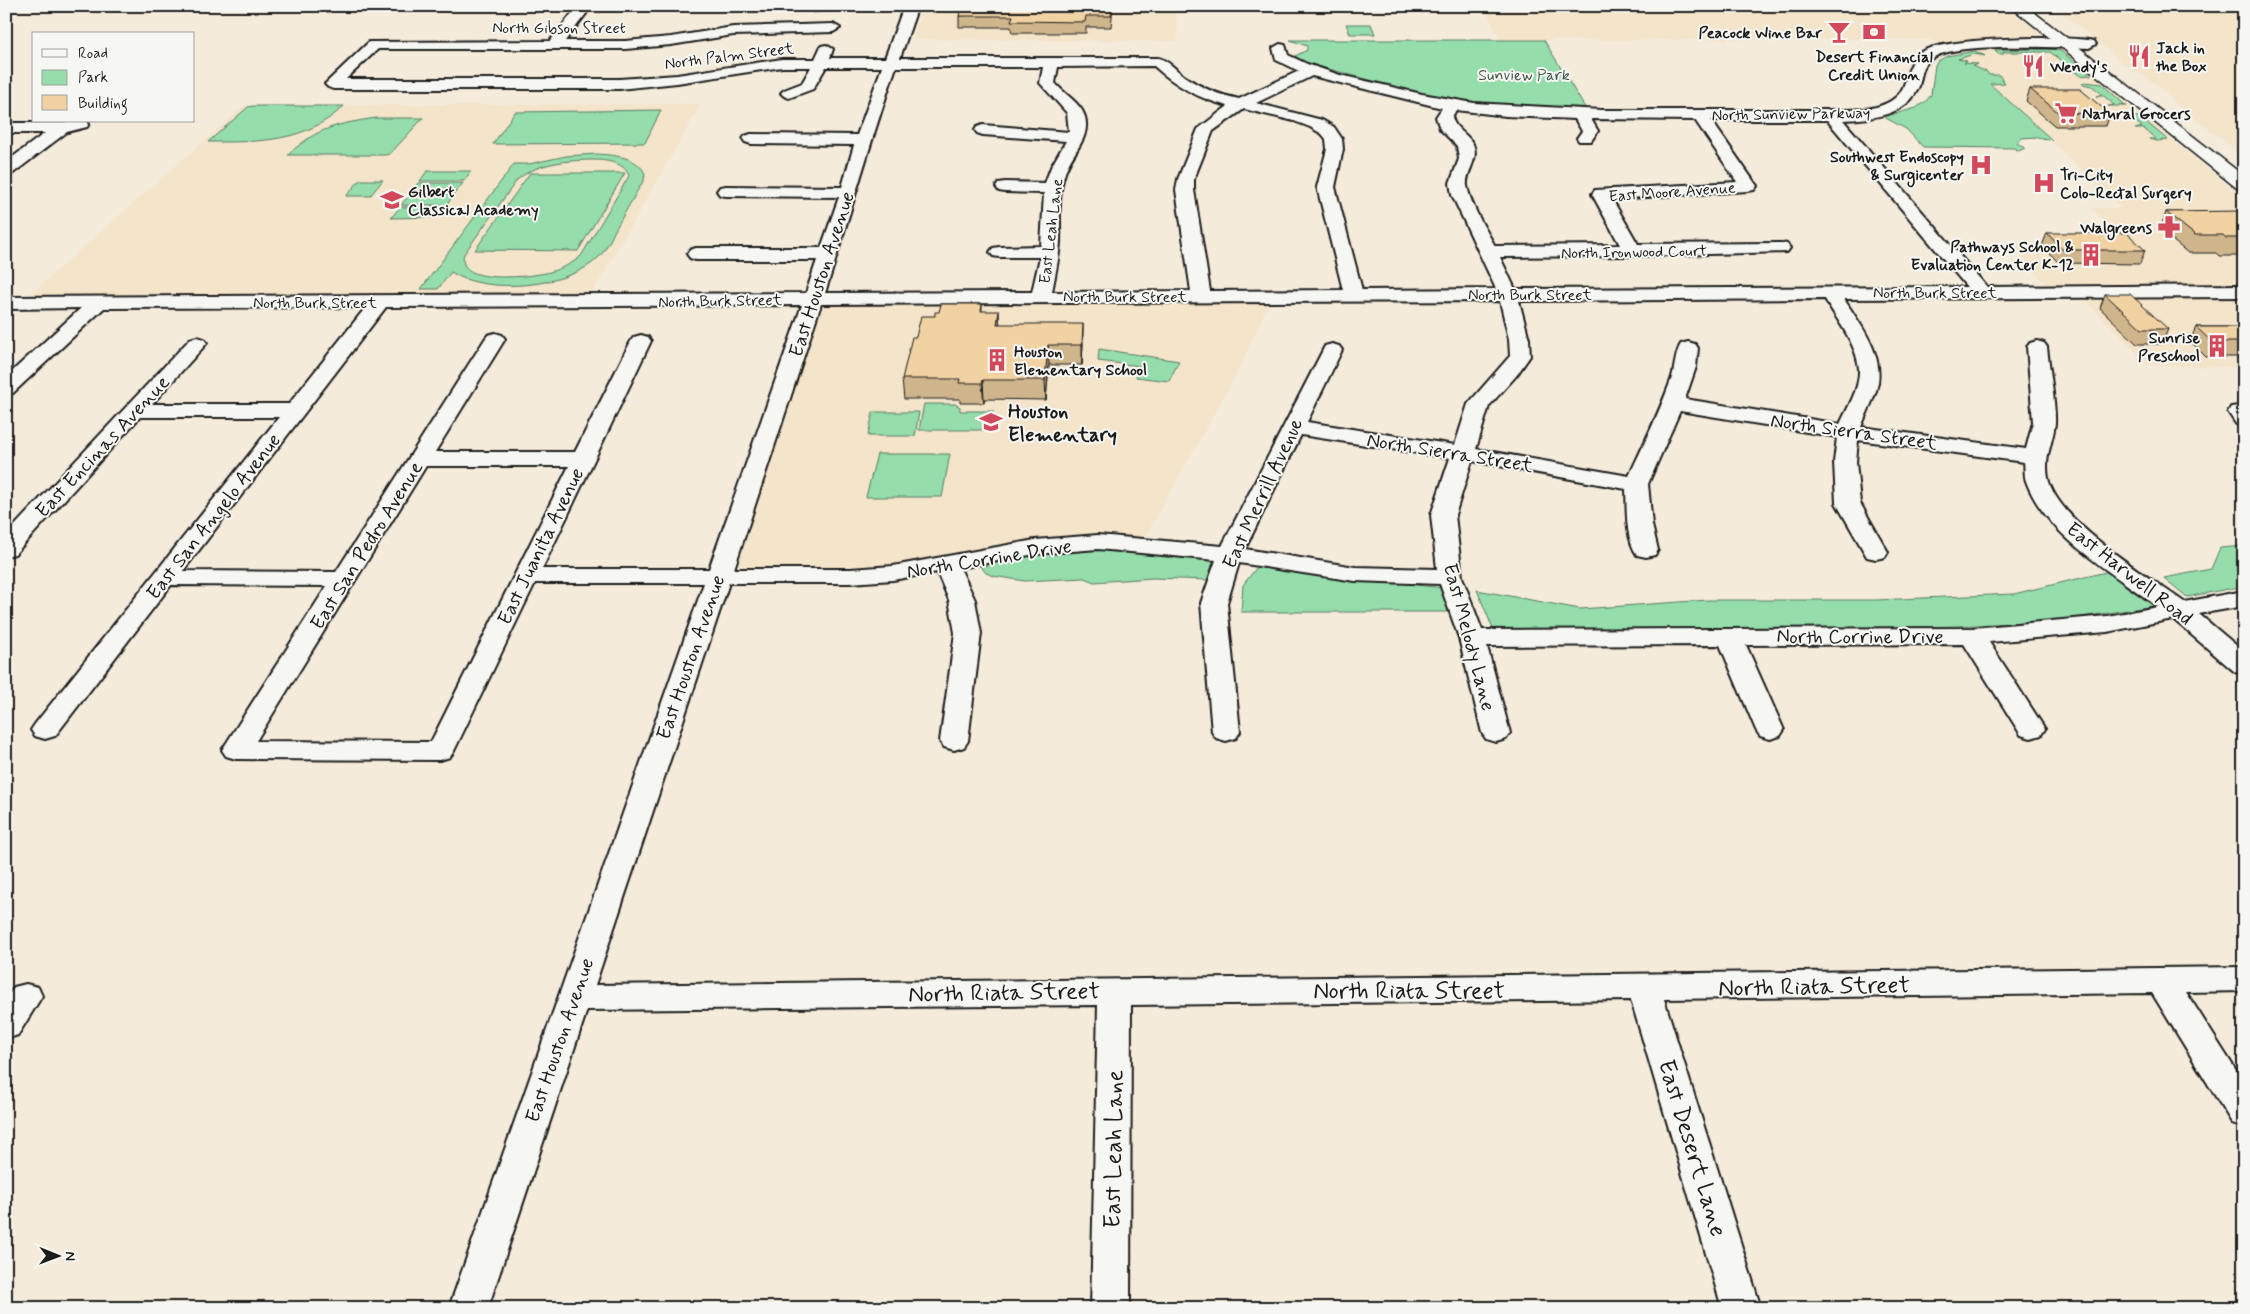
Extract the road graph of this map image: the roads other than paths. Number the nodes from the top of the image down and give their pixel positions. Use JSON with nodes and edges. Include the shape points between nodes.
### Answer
{"nodes":[{"id":1,"x":585,"y":6,"type":"edge"},
{"id":2,"x":911,"y":6,"type":"edge"},
{"id":3,"x":2017,"y":6,"type":"edge"},
{"id":4,"x":2067,"y":27,"type":"dead end"},
{"id":5,"x":2065,"y":44,"type":"junction"},
{"id":6,"x":2089,"y":44,"type":"junction"},
{"id":7,"x":554,"y":45,"type":"junction"},
{"id":8,"x":1280,"y":48,"type":"dead end"},
{"id":9,"x":1051,"y":62,"type":"junction"},
{"id":10,"x":820,"y":63,"type":"junction"},
{"id":11,"x":891,"y":63,"type":"junction"},
{"id":12,"x":1311,"y":71,"type":"junction"},
{"id":13,"x":333,"y":84,"type":"joint"},
{"id":14,"x":789,"y":94,"type":"dead end"},
{"id":15,"x":1241,"y":104,"type":"junction"},
{"id":16,"x":1452,"y":105,"type":"junction"},
{"id":17,"x":1580,"y":114,"type":"junction"},
{"id":18,"x":1700,"y":115,"type":"junction"},
{"id":19,"x":1831,"y":115,"type":"junction"},
{"id":20,"x":81,"y":124,"type":"dead end"},
{"id":21,"x":6,"y":128,"type":"edge"},
{"id":22,"x":62,"y":128,"type":"junction"},
{"id":23,"x":984,"y":130,"type":"dead end"},
{"id":24,"x":1077,"y":137,"type":"junction"},
{"id":25,"x":1585,"y":138,"type":"dead end"},
{"id":26,"x":751,"y":139,"type":"dead end"},
{"id":27,"x":863,"y":140,"type":"junction"},
{"id":28,"x":2244,"y":165,"type":"edge"},
{"id":29,"x":6,"y":170,"type":"edge"},
{"id":30,"x":2244,"y":185,"type":"edge"},
{"id":31,"x":1005,"y":187,"type":"dead end"},
{"id":32,"x":1052,"y":188,"type":"junction"},
{"id":33,"x":726,"y":191,"type":"dead end"},
{"id":34,"x":849,"y":192,"type":"junction"},
{"id":35,"x":1781,"y":248,"type":"dead end"},
{"id":36,"x":1050,"y":251,"type":"junction"},
{"id":37,"x":1633,"y":251,"type":"junction"},
{"id":38,"x":999,"y":252,"type":"dead end"},
{"id":39,"x":1487,"y":252,"type":"junction"},
{"id":40,"x":696,"y":254,"type":"dead end"},
{"id":41,"x":828,"y":254,"type":"junction"},
{"id":42,"x":2244,"y":291,"type":"edge"},
{"id":43,"x":1830,"y":292,"type":"junction"},
{"id":44,"x":1981,"y":292,"type":"junction"},
{"id":45,"x":1508,"y":294,"type":"junction"},
{"id":46,"x":1354,"y":295,"type":"junction"},
{"id":47,"x":1041,"y":296,"type":"junction"},
{"id":48,"x":1201,"y":296,"type":"junction"},
{"id":49,"x":813,"y":299,"type":"junction"},
{"id":50,"x":380,"y":302,"type":"junction"},
{"id":51,"x":6,"y":303,"type":"edge"},
{"id":52,"x":98,"y":303,"type":"junction"},
{"id":53,"x":495,"y":339,"type":"dead end"},
{"id":54,"x":641,"y":341,"type":"dead end"},
{"id":55,"x":197,"y":343,"type":"dead end"},
{"id":56,"x":2037,"y":347,"type":"dead end"},
{"id":57,"x":1688,"y":348,"type":"dead end"},
{"id":58,"x":1332,"y":350,"type":"dead end"},
{"id":59,"x":6,"y":389,"type":"edge"},
{"id":60,"x":1673,"y":403,"type":"junction"},
{"id":61,"x":296,"y":410,"type":"junction"},
{"id":62,"x":134,"y":411,"type":"junction"},
{"id":63,"x":1294,"y":427,"type":"junction"},
{"id":64,"x":1848,"y":432,"type":"junction"},
{"id":65,"x":1463,"y":453,"type":"junction"},
{"id":66,"x":2035,"y":457,"type":"junction"},
{"id":67,"x":420,"y":459,"type":"junction"},
{"id":68,"x":582,"y":459,"type":"junction"},
{"id":69,"x":1637,"y":484,"type":"junction"},
{"id":70,"x":6,"y":549,"type":"edge"},
{"id":71,"x":1646,"y":550,"type":"dead end"},
{"id":72,"x":1876,"y":552,"type":"dead end"},
{"id":73,"x":1230,"y":554,"type":"junction"},
{"id":74,"x":945,"y":562,"type":"junction"},
{"id":75,"x":527,"y":576,"type":"junction"},
{"id":76,"x":718,"y":576,"type":"junction"},
{"id":77,"x":166,"y":578,"type":"junction"},
{"id":78,"x":1450,"y":578,"type":"junction"},
{"id":79,"x":345,"y":579,"type":"junction"},
{"id":80,"x":2244,"y":598,"type":"edge"},
{"id":81,"x":2177,"y":609,"type":"junction"},
{"id":82,"x":1972,"y":636,"type":"junction"},
{"id":83,"x":1730,"y":637,"type":"junction"},
{"id":84,"x":1472,"y":638,"type":"junction"},
{"id":85,"x":2244,"y":666,"type":"edge"},
{"id":86,"x":2031,"y":729,"type":"dead end"},
{"id":87,"x":45,"y":730,"type":"dead end"},
{"id":88,"x":1770,"y":730,"type":"dead end"},
{"id":89,"x":1226,"y":732,"type":"dead end"},
{"id":90,"x":1496,"y":732,"type":"dead end"},
{"id":91,"x":954,"y":741,"type":"dead end"},
{"id":92,"x":236,"y":750,"type":"joint"},
{"id":93,"x":2244,"y":979,"type":"edge"},
{"id":94,"x":2162,"y":980,"type":"junction"},
{"id":95,"x":1644,"y":989,"type":"junction"},
{"id":96,"x":1115,"y":991,"type":"junction"},
{"id":97,"x":16,"y":995,"type":"edge"},
{"id":98,"x":574,"y":998,"type":"junction"},
{"id":99,"x":6,"y":1026,"type":"edge"},
{"id":100,"x":2244,"y":1113,"type":"edge"},
{"id":101,"x":468,"y":1308,"type":"edge"},
{"id":102,"x":1110,"y":1308,"type":"edge"},
{"id":103,"x":1742,"y":1308,"type":"edge"}],
"edges":[{"from":1,"to":7,"type":"street"},
{"from":2,"to":11,"type":"street","name":"East Houston Avenue"},
{"from":3,"to":5,"type":"main road"},
{"from":4,"to":6,"type":"main road"},
{"from":5,"to":6,"type":"street","name":"North Sunview Parkway"},
{"from":5,"to":19,"type":"street","name":"North Sunview Parkway","via":[[1975,45],[1941,50],[1928,54],[1916,65],[1910,93],[1898,104],[1874,112]]},
{"from":5,"to":30,"type":"main road"},
{"from":6,"to":28,"type":"main road"},
{"from":7,"to":10,"type":"street","name":"North Gibson Street","via":[[642,44],[832,22]]},
{"from":7,"to":13,"type":"street","name":"North Gibson Street","via":[[374,45]]},
{"from":8,"to":12,"type":"street","via":[[1281,57]]},
{"from":9,"to":11,"type":"street","name":"North Palm Street"},
{"from":9,"to":15,"type":"street","name":"North Palm Street","via":[[1158,62],[1172,75],[1215,98]]},
{"from":9,"to":24,"type":"street","via":[[1047,83],[1077,115]]},
{"from":10,"to":11,"type":"street","name":"North Palm Street"},
{"from":10,"to":13,"type":"street","name":"North Palm Street","via":[[772,64],[619,84]]},
{"from":10,"to":14,"type":"street","via":[[808,86]]},
{"from":11,"to":27,"type":"street","name":"East Houston Avenue"},
{"from":12,"to":15,"type":"street"},
{"from":12,"to":16,"type":"street","name":"North Sunview Parkway"},
{"from":15,"to":46,"type":"street","via":[[1305,119],[1322,126],[1334,138],[1336,146],[1326,173],[1326,187]]},
{"from":15,"to":48,"type":"street","via":[[1206,129],[1186,179]]},
{"from":16,"to":17,"type":"street","name":"North Sunview Parkway"},
{"from":16,"to":39,"type":"street","via":[[1444,117],[1446,126],[1465,145],[1467,159],[1458,183]]},
{"from":17,"to":18,"type":"street","name":"North Sunview Parkway"},
{"from":17,"to":25,"type":"street","via":[[1590,131]]},
{"from":18,"to":19,"type":"street","name":"North Sunview Parkway"},
{"from":18,"to":37,"type":"street","name":"East Moore Avenue","via":[[1748,186],[1601,194]]},
{"from":19,"to":44,"type":"street"},
{"from":20,"to":22,"type":"street"},
{"from":21,"to":22,"type":"street"},
{"from":22,"to":29,"type":"street"},
{"from":23,"to":24,"type":"street"},
{"from":24,"to":32,"type":"street","name":"East Leah Lane","via":[[1056,172]]},
{"from":26,"to":27,"type":"street"},
{"from":27,"to":34,"type":"street","name":"East Houston Avenue"},
{"from":31,"to":32,"type":"street"},
{"from":32,"to":36,"type":"street","name":"East Leah Lane"},
{"from":33,"to":34,"type":"street"},
{"from":34,"to":41,"type":"street","name":"East Houston Avenue"},
{"from":35,"to":37,"type":"street","name":"North Ironwood Court"},
{"from":36,"to":38,"type":"street"},
{"from":36,"to":47,"type":"street","name":"East Leah Lane"},
{"from":37,"to":39,"type":"street","name":"North Ironwood Court"},
{"from":39,"to":45,"type":"street"},
{"from":40,"to":41,"type":"street"},
{"from":41,"to":49,"type":"street","name":"East Houston Avenue"},
{"from":42,"to":44,"type":"street","name":"North Burk Street"},
{"from":43,"to":44,"type":"street","name":"North Burk Street"},
{"from":43,"to":45,"type":"street","name":"North Burk Street"},
{"from":43,"to":64,"type":"street","via":[[1863,347],[1869,369],[1866,390]]},
{"from":45,"to":46,"type":"street","name":"North Burk Street"},
{"from":45,"to":65,"type":"street","name":"East Melody Lane","via":[[1520,356],[1480,404]]},
{"from":46,"to":48,"type":"street","name":"North Burk Street"},
{"from":47,"to":48,"type":"street","name":"North Burk Street"},
{"from":47,"to":49,"type":"street","name":"North Burk Street"},
{"from":49,"to":50,"type":"street","name":"North Burk Street"},
{"from":49,"to":76,"type":"street","name":"East Houston Avenue"},
{"from":50,"to":52,"type":"street","name":"North Burk Street"},
{"from":50,"to":61,"type":"street","name":"East San Angelo Avenue"},
{"from":51,"to":52,"type":"street","name":"North Burk Street"},
{"from":52,"to":59,"type":"street"},
{"from":53,"to":67,"type":"street","name":"East San Pedro Avenue"},
{"from":54,"to":68,"type":"street","name":"East Juanita Avenue"},
{"from":55,"to":62,"type":"street","name":"East Encinas Avenue"},
{"from":56,"to":66,"type":"street","name":"East Harwell Road","via":[[2044,422]]},
{"from":57,"to":60,"type":"street","via":[[1686,366]]},
{"from":58,"to":63,"type":"street","name":"East Merrill Avenue"},
{"from":60,"to":64,"type":"street","name":"North Sierra Street"},
{"from":60,"to":69,"type":"street"},
{"from":61,"to":62,"type":"street"},
{"from":61,"to":77,"type":"street","name":"East San Angelo Avenue"},
{"from":62,"to":70,"type":"street","name":"East Encinas Avenue"},
{"from":63,"to":65,"type":"street","name":"North Sierra Street"},
{"from":63,"to":73,"type":"street","name":"East Merrill Avenue"},
{"from":64,"to":66,"type":"street","name":"North Sierra Street"},
{"from":64,"to":72,"type":"street","via":[[1845,462],[1848,503]]},
{"from":65,"to":69,"type":"street","name":"North Sierra Street"},
{"from":65,"to":78,"type":"street","name":"East Melody Lane","via":[[1443,515]]},
{"from":66,"to":81,"type":"street","name":"East Harwell Road","via":[[2037,480],[2050,505],[2075,534]]},
{"from":67,"to":68,"type":"street"},
{"from":67,"to":79,"type":"street","name":"East San Pedro Avenue"},
{"from":68,"to":75,"type":"street","name":"East Juanita Avenue"},
{"from":69,"to":71,"type":"street","via":[[1640,525]]},
{"from":73,"to":74,"type":"street","name":"North Corrine Drive","via":[[1098,542],[1035,547]]},
{"from":73,"to":78,"type":"street","name":"North Corrine Drive","via":[[1355,574]]},
{"from":73,"to":89,"type":"street","name":"East Merrill Avenue","via":[[1214,603]]},
{"from":74,"to":76,"type":"street","name":"North Corrine Drive","via":[[893,573],[858,576]]},
{"from":74,"to":91,"type":"street","via":[[962,600],[968,633]]},
{"from":75,"to":76,"type":"street","name":"North Corrine Drive"},
{"from":75,"to":92,"type":"street","name":"East Juanita Avenue","via":[[440,751]]},
{"from":76,"to":98,"type":"street","name":"East Houston Avenue"},
{"from":77,"to":79,"type":"street"},
{"from":77,"to":87,"type":"street","name":"East San Angelo Avenue"},
{"from":78,"to":84,"type":"street","name":"East Melody Lane"},
{"from":79,"to":92,"type":"street","name":"East San Pedro Avenue"},
{"from":80,"to":81,"type":"street","name":"North Corrine Drive"},
{"from":81,"to":82,"type":"street","name":"North Corrine Drive","via":[[2108,624]]},
{"from":81,"to":85,"type":"street","name":"East Harwell Road"},
{"from":82,"to":83,"type":"street","name":"North Corrine Drive"},
{"from":82,"to":86,"type":"street"},
{"from":83,"to":84,"type":"street","name":"North Corrine Drive"},
{"from":83,"to":88,"type":"street"},
{"from":84,"to":90,"type":"street","name":"East Melody Lane"},
{"from":93,"to":94,"type":"street","name":"North Riata Street"},
{"from":94,"to":95,"type":"street","name":"North Riata Street"},
{"from":94,"to":100,"type":"street"},
{"from":95,"to":96,"type":"street","name":"North Riata Street"},
{"from":95,"to":103,"type":"street","name":"East Desert Lane"},
{"from":96,"to":98,"type":"street","name":"North Riata Street"},
{"from":96,"to":102,"type":"street","name":"East Leah Lane"},
{"from":97,"to":99,"type":"street"},
{"from":98,"to":101,"type":"street","name":"East Houston Avenue"}]}
